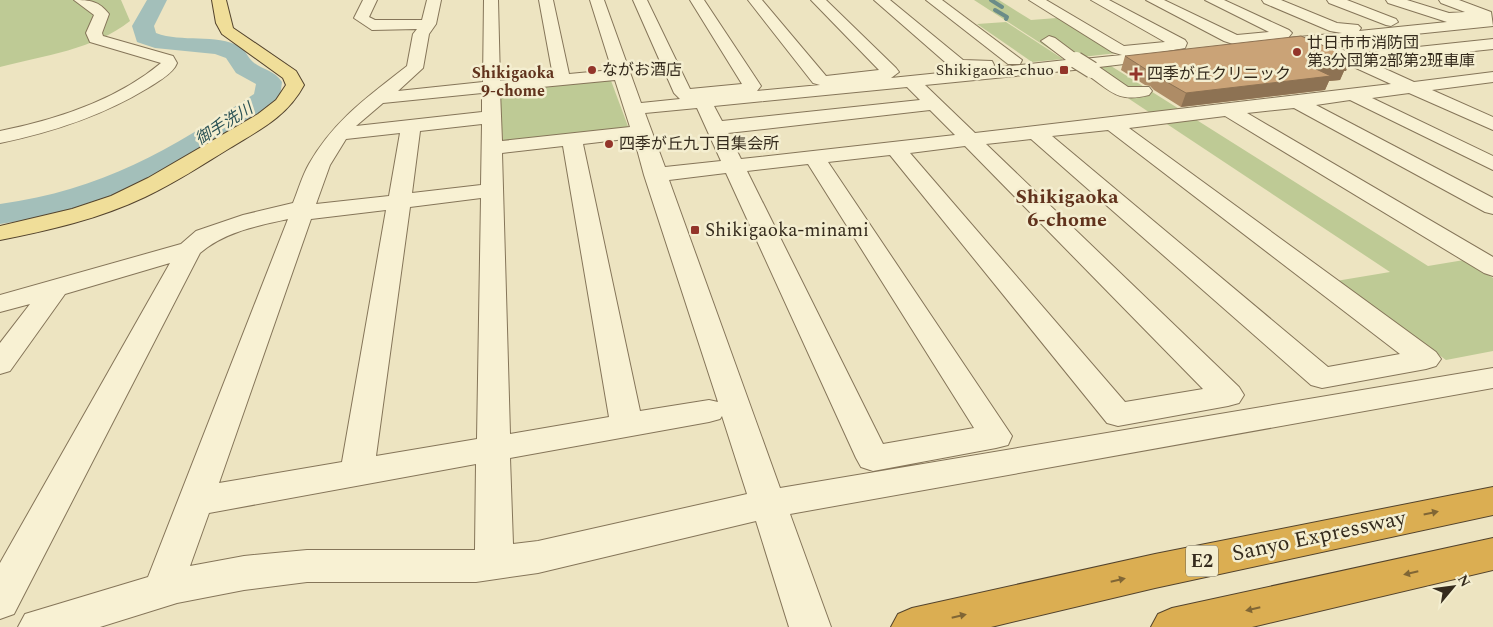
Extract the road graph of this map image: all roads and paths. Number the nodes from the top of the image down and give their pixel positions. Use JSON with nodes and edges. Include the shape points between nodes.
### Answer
{"nodes":[{"id":1,"x":81,"y":0,"type":"edge"},
{"id":2,"x":219,"y":0,"type":"edge"},
{"id":3,"x":370,"y":0,"type":"edge"},
{"id":4,"x":491,"y":0,"type":"edge"},
{"id":5,"x":546,"y":0,"type":"edge"},
{"id":6,"x":597,"y":0,"type":"edge"},
{"id":7,"x":640,"y":0,"type":"edge"},
{"id":8,"x":697,"y":0,"type":"edge"},
{"id":9,"x":755,"y":0,"type":"edge"},
{"id":10,"x":818,"y":0,"type":"edge"},
{"id":11,"x":881,"y":0,"type":"edge"},
{"id":12,"x":933,"y":0,"type":"edge"},
{"id":13,"x":1036,"y":0,"type":"edge"},
{"id":14,"x":1098,"y":0,"type":"edge"},
{"id":15,"x":1153,"y":0,"type":"edge"},
{"id":16,"x":1212,"y":0,"type":"edge"},
{"id":17,"x":1269,"y":0,"type":"edge"},
{"id":18,"x":1334,"y":0,"type":"edge"},
{"id":19,"x":1393,"y":0,"type":"edge"},
{"id":20,"x":1446,"y":0,"type":"edge"},
{"id":21,"x":431,"y":12,"type":"edge"},
{"id":22,"x":1493,"y":22,"type":"edge"},
{"id":23,"x":1310,"y":41,"type":"junction"},
{"id":24,"x":1049,"y":42,"type":"dead end"},
{"id":25,"x":1493,"y":44,"type":"edge"},
{"id":26,"x":1222,"y":50,"type":"edge"},
{"id":27,"x":1193,"y":53,"type":"edge"},
{"id":28,"x":1350,"y":59,"type":"junction"},
{"id":29,"x":1112,"y":70,"type":"dead end"},
{"id":30,"x":623,"y":74,"type":"junction"},
{"id":31,"x":1493,"y":77,"type":"edge"},
{"id":32,"x":562,"y":80,"type":"junction"},
{"id":33,"x":1471,"y":80,"type":"junction"},
{"id":34,"x":911,"y":81,"type":"junction"},
{"id":35,"x":492,"y":87,"type":"junction"},
{"id":36,"x":1413,"y":87,"type":"junction"},
{"id":37,"x":1493,"y":90,"type":"edge"},
{"id":38,"x":1353,"y":95,"type":"junction"},
{"id":39,"x":378,"y":98,"type":"junction"},
{"id":40,"x":1297,"y":102,"type":"junction"},
{"id":41,"x":934,"y":104,"type":"junction"},
{"id":42,"x":1228,"y":110,"type":"junction"},
{"id":43,"x":492,"y":117,"type":"junction"},
{"id":44,"x":633,"y":121,"type":"junction"},
{"id":45,"x":1112,"y":124,"type":"junction"},
{"id":46,"x":1493,"y":124,"type":"edge"},
{"id":47,"x":411,"y":126,"type":"junction"},
{"id":48,"x":1035,"y":132,"type":"junction"},
{"id":49,"x":339,"y":134,"type":"junction"},
{"id":50,"x":0,"y":137,"type":"edge"},
{"id":51,"x":572,"y":139,"type":"junction"},
{"id":52,"x":970,"y":140,"type":"junction"},
{"id":53,"x":492,"y":148,"type":"junction"},
{"id":54,"x":895,"y":148,"type":"junction"},
{"id":55,"x":814,"y":158,"type":"junction"},
{"id":56,"x":1493,"y":164,"type":"edge"},
{"id":57,"x":734,"y":166,"type":"junction"},
{"id":58,"x":655,"y":175,"type":"junction"},
{"id":59,"x":492,"y":190,"type":"junction"},
{"id":60,"x":400,"y":201,"type":"junction"},
{"id":61,"x":1493,"y":207,"type":"edge"},
{"id":62,"x":303,"y":210,"type":"junction"},
{"id":63,"x":0,"y":233,"type":"edge"},
{"id":64,"x":190,"y":249,"type":"junction"},
{"id":65,"x":1493,"y":268,"type":"edge"},
{"id":66,"x":56,"y":287,"type":"junction"},
{"id":67,"x":0,"y":304,"type":"edge"},
{"id":68,"x":0,"y":364,"type":"edge"},
{"id":69,"x":1493,"y":378,"type":"edge"},
{"id":70,"x":709,"y":411,"type":"dead end"},
{"id":71,"x":627,"y":425,"type":"junction"},
{"id":72,"x":493,"y":449,"type":"junction"},
{"id":73,"x":357,"y":473,"type":"junction"},
{"id":74,"x":195,"y":501,"type":"junction"},
{"id":75,"x":1493,"y":501,"type":"edge"},
{"id":76,"x":768,"y":504,"type":"junction"},
{"id":77,"x":1493,"y":554,"type":"edge"},
{"id":78,"x":494,"y":563,"type":"junction"},
{"id":79,"x":162,"y":591,"type":"junction"},
{"id":80,"x":0,"y":600,"type":"edge"},
{"id":81,"x":39,"y":627,"type":"edge"},
{"id":82,"x":810,"y":627,"type":"edge"},
{"id":83,"x":912,"y":627,"type":"edge"},
{"id":84,"x":1172,"y":627,"type":"edge"}],
"edges":[{"from":1,"to":50,"type":"street","via":[[95,6],[102,14],[94,32],[96,39],[162,58],[169,63],[167,67],[80,115]]},
{"from":2,"to":63,"type":"main road","via":[[227,31],[290,75],[295,85],[290,96],[257,123],[155,184],[52,224]]},
{"from":3,"to":21,"type":"street","via":[[361,18],[372,25]]},
{"from":4,"to":35,"type":"street"},
{"from":5,"to":32,"type":"street"},
{"from":6,"to":30,"type":"street"},
{"from":7,"to":8,"type":"street","via":[[683,93],[750,88],[752,86]]},
{"from":9,"to":10,"type":"street","via":[[819,79],[826,81],[890,72]]},
{"from":11,"to":12,"type":"street","via":[[959,65],[966,67],[1014,60]]},
{"from":13,"to":14,"type":"street","via":[[1118,49],[1126,51],[1178,45]]},
{"from":15,"to":16,"type":"street","via":[[1236,40],[1284,33]]},
{"from":17,"to":18,"type":"street","via":[[1335,28],[1392,24]]},
{"from":19,"to":20,"type":"street","via":[[1448,18],[1486,15]]},
{"from":21,"to":39,"type":"street","via":[[420,34],[415,68]]},
{"from":22,"to":23,"type":"street"},
{"from":23,"to":26,"type":"street"},
{"from":23,"to":28,"type":"street"},
{"from":24,"to":29,"type":"street","bridge":true,"via":[[1125,93],[1143,91]]},
{"from":25,"to":28,"type":"street"},
{"from":27,"to":34,"type":"street"},
{"from":28,"to":36,"type":"street"},
{"from":30,"to":32,"type":"street"},
{"from":30,"to":44,"type":"street"},
{"from":31,"to":33,"type":"street"},
{"from":32,"to":35,"type":"street"},
{"from":33,"to":36,"type":"street"},
{"from":33,"to":37,"type":"street"},
{"from":34,"to":41,"type":"street"},
{"from":34,"to":44,"type":"street"},
{"from":35,"to":39,"type":"street"},
{"from":35,"to":43,"type":"street"},
{"from":36,"to":38,"type":"street"},
{"from":36,"to":46,"type":"street"},
{"from":38,"to":40,"type":"street"},
{"from":38,"to":56,"type":"street"},
{"from":39,"to":49,"type":"street"},
{"from":40,"to":42,"type":"street"},
{"from":40,"to":61,"type":"street"},
{"from":41,"to":52,"type":"street"},
{"from":41,"to":57,"type":"street","via":[[711,118]]},
{"from":42,"to":45,"type":"street"},
{"from":42,"to":65,"type":"street"},
{"from":43,"to":47,"type":"street"},
{"from":43,"to":53,"type":"street"},
{"from":44,"to":51,"type":"street"},
{"from":44,"to":58,"type":"street"},
{"from":45,"to":48,"type":"street"},
{"from":45,"to":48,"type":"street","via":[[1426,359],[1322,378]]},
{"from":47,"to":49,"type":"street"},
{"from":47,"to":60,"type":"street"},
{"from":48,"to":52,"type":"street"},
{"from":49,"to":62,"type":"street","via":[[320,165]]},
{"from":51,"to":53,"type":"street"},
{"from":51,"to":71,"type":"street"},
{"from":52,"to":54,"type":"street"},
{"from":52,"to":54,"type":"street","via":[[1228,395],[1118,415]]},
{"from":53,"to":59,"type":"street"},
{"from":54,"to":55,"type":"street"},
{"from":55,"to":57,"type":"street"},
{"from":55,"to":57,"type":"street","via":[[996,436],[873,458]]},
{"from":57,"to":58,"type":"street"},
{"from":58,"to":76,"type":"street"},
{"from":59,"to":60,"type":"street"},
{"from":59,"to":72,"type":"street"},
{"from":60,"to":62,"type":"street"},
{"from":60,"to":73,"type":"street"},
{"from":62,"to":64,"type":"street","via":[[251,220],[205,236]]},
{"from":62,"to":74,"type":"street"},
{"from":64,"to":66,"type":"street"},
{"from":64,"to":80,"type":"street"},
{"from":66,"to":67,"type":"street"},
{"from":66,"to":68,"type":"street"},
{"from":69,"to":76,"type":"street"},
{"from":70,"to":71,"type":"street"},
{"from":71,"to":72,"type":"street"},
{"from":72,"to":73,"type":"street"},
{"from":72,"to":78,"type":"street"},
{"from":73,"to":74,"type":"street"},
{"from":74,"to":79,"type":"street"},
{"from":83,"to":75,"type":"highway","name":"Sanyo Expressway","number":"E2","one_way":true,"via":[[1155,571]]},
{"from":76,"to":78,"type":"street","via":[[538,557]]},
{"from":76,"to":82,"type":"street"},
{"from":77,"to":84,"type":"highway","one_way":true},
{"from":78,"to":79,"type":"street","via":[[476,566],[307,566],[244,573]]},
{"from":79,"to":81,"type":"street"}]}
